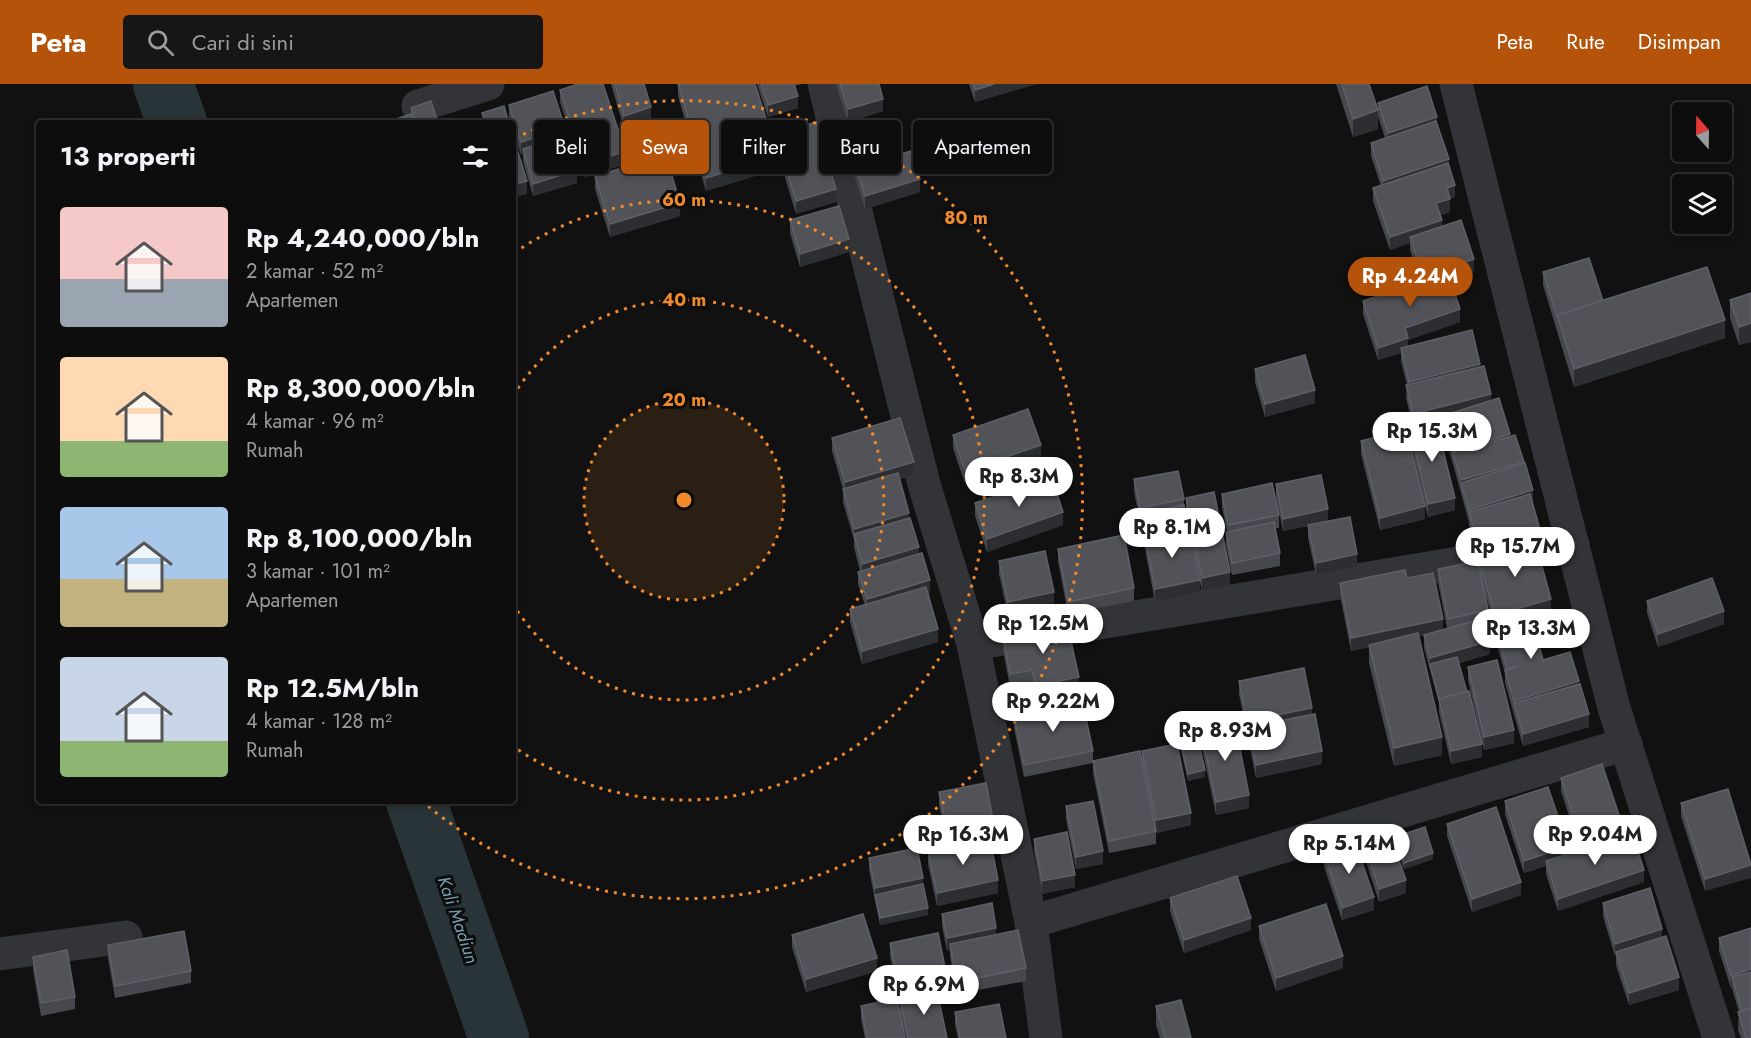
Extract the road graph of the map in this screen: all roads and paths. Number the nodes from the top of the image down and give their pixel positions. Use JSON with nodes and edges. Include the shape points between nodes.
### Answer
{"nodes":[{"id":1,"x":488,"y":84,"type":"edge"},
{"id":2,"x":824,"y":84,"type":"edge"},
{"id":3,"x":1456,"y":84,"type":"edge"},
{"id":4,"x":418,"y":106,"type":"edge"},
{"id":5,"x":1573,"y":544,"type":"junction"},
{"id":6,"x":973,"y":644,"type":"junction"},
{"id":7,"x":1626,"y":744,"type":"junction"},
{"id":8,"x":1030,"y":922,"type":"junction"},
{"id":9,"x":126,"y":937,"type":"dead end"},
{"id":10,"x":0,"y":954,"type":"edge"},
{"id":11,"x":1047,"y":1038,"type":"edge"},
{"id":12,"x":1719,"y":1038,"type":"edge"}],
"edges":[{"from":1,"to":4,"type":"street"},
{"from":2,"to":6,"type":"street","via":[[924,484]]},
{"from":3,"to":5,"type":"street"},
{"from":5,"to":6,"type":"street"},
{"from":5,"to":7,"type":"street"},
{"from":6,"to":8,"type":"street"},
{"from":7,"to":8,"type":"street"},
{"from":7,"to":12,"type":"street"},
{"from":8,"to":11,"type":"street"},
{"from":9,"to":10,"type":"street"}]}
